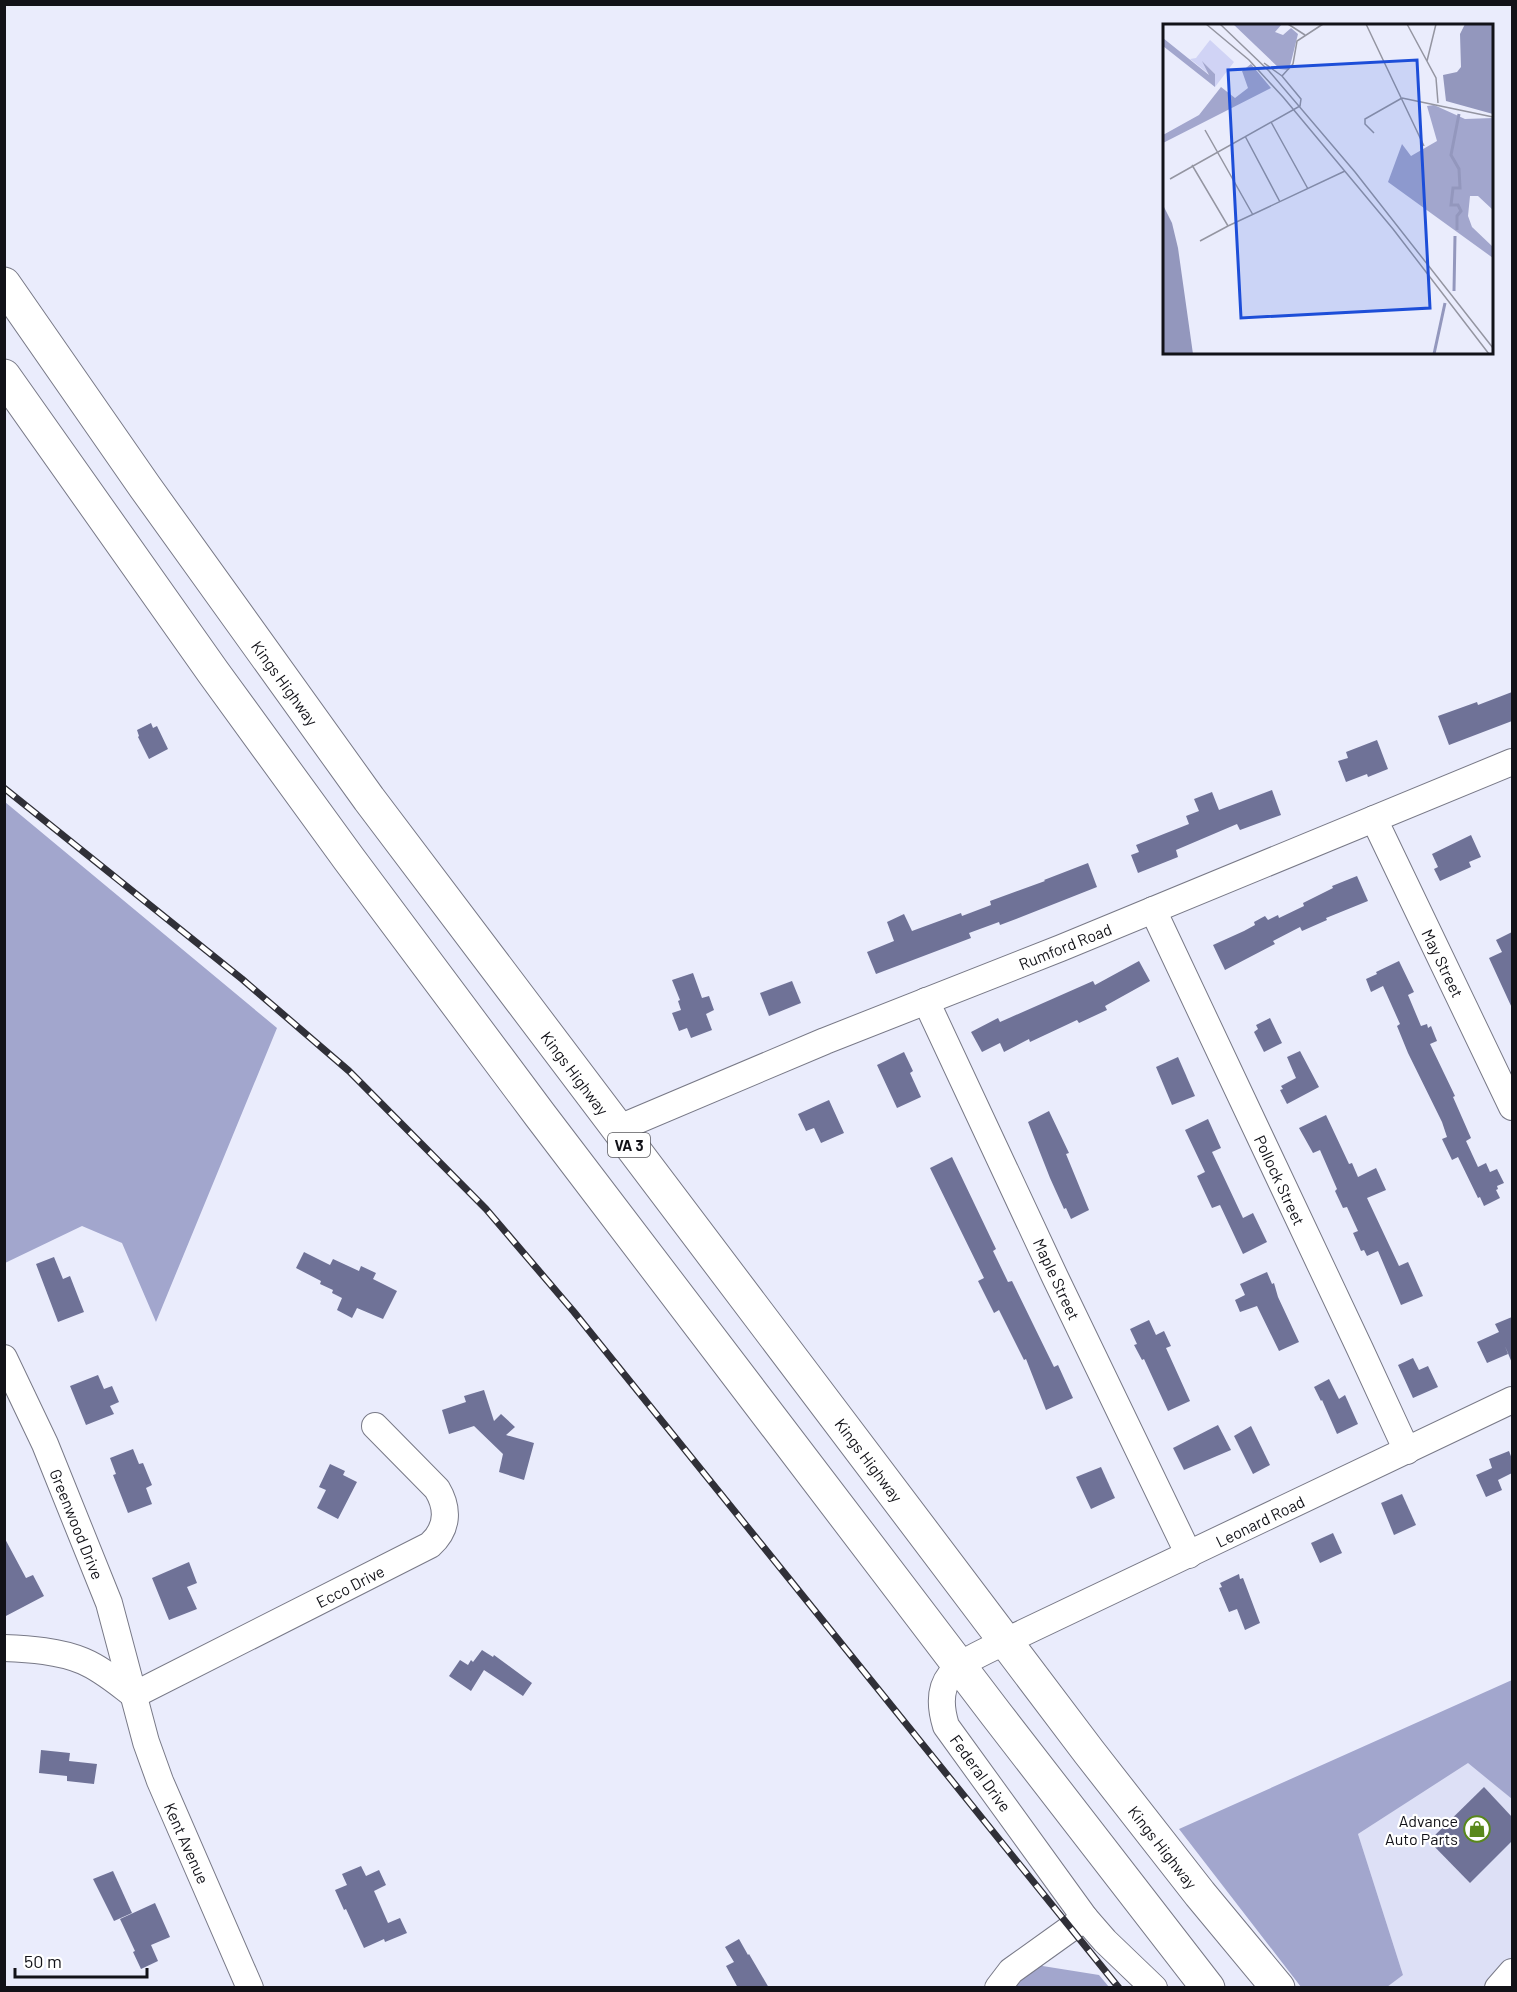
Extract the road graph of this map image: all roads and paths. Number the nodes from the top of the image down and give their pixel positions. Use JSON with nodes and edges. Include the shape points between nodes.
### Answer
{"nodes":[{"id":1,"x":4,"y":285,"type":"edge"},
{"id":2,"x":4,"y":376,"type":"edge"},
{"id":3,"x":257,"y":644,"type":"junction"},
{"id":4,"x":213,"y":672,"type":"junction"},
{"id":5,"x":1512,"y":762,"type":"edge"},
{"id":6,"x":1374,"y":819,"type":"junction"},
{"id":7,"x":1153,"y":910,"type":"junction"},
{"id":8,"x":926,"y":1001,"type":"junction"},
{"id":9,"x":1512,"y":1107,"type":"edge"},
{"id":10,"x":617,"y":1129,"type":"junction"},
{"id":11,"x":4,"y":1358,"type":"edge"},
{"id":12,"x":1512,"y":1400,"type":"edge"},
{"id":13,"x":375,"y":1426,"type":"dead end"},
{"id":14,"x":1407,"y":1451,"type":"junction"},
{"id":15,"x":1190,"y":1555,"type":"junction"},
{"id":16,"x":1006,"y":1641,"type":"junction"},
{"id":17,"x":4,"y":1648,"type":"edge"},
{"id":18,"x":959,"y":1665,"type":"junction"},
{"id":19,"x":135,"y":1695,"type":"junction"},
{"id":20,"x":1085,"y":1918,"type":"junction"},
{"id":21,"x":1512,"y":1972,"type":"edge"},
{"id":22,"x":250,"y":1988,"type":"edge"},
{"id":23,"x":998,"y":1988,"type":"edge"},
{"id":24,"x":1154,"y":1988,"type":"edge"},
{"id":25,"x":1208,"y":1988,"type":"edge"},
{"id":26,"x":1278,"y":1988,"type":"edge"},
{"id":27,"x":1498,"y":1988,"type":"edge"}],
"edges":[{"from":1,"to":3,"type":"highway","name":"Kings Highway","number":"VA 3"},
{"from":2,"to":4,"type":"highway"},
{"from":3,"to":4,"type":"highway"},
{"from":3,"to":10,"type":"highway","name":"Kings Highway","number":"VA 3"},
{"from":4,"to":18,"type":"highway","via":[[540,1115]]},
{"from":5,"to":6,"type":"street","name":"Rumford Road"},
{"from":6,"to":7,"type":"street","name":"Rumford Road"},
{"from":6,"to":9,"type":"street","name":"May Street"},
{"from":7,"to":8,"type":"street","name":"Rumford Road"},
{"from":7,"to":14,"type":"street","name":"Pollock Street"},
{"from":8,"to":10,"type":"street","name":"Rumford Road"},
{"from":8,"to":15,"type":"street","name":"Maple Street"},
{"from":10,"to":16,"type":"highway","name":"Kings Highway","number":"VA 3"},
{"from":11,"to":19,"type":"street","name":"Greenwood Drive","via":[[45,1444],[109,1603]]},
{"from":12,"to":14,"type":"street","name":"Leonard Road"},
{"from":13,"to":19,"type":"street","name":"Ecco Drive","via":[[443,1500],[444,1525],[436,1540]]},
{"from":14,"to":15,"type":"street","name":"Leonard Road"},
{"from":15,"to":16,"type":"street","name":"Leonard Road"},
{"from":16,"to":18,"type":"street"},
{"from":16,"to":26,"type":"highway","name":"Kings Highway","number":"VA 3","via":[[1200,1894]]},
{"from":17,"to":19,"type":"street","via":[[82,1660]]},
{"from":18,"to":20,"type":"street","name":"Federal Drive","via":[[951,1673],[942,1697],[946,1726]]},
{"from":18,"to":25,"type":"highway"},
{"from":19,"to":22,"type":"street","name":"Kent Avenue","via":[[160,1781]]},
{"from":20,"to":23,"type":"street","via":[[1011,1971]]},
{"from":20,"to":24,"type":"street","name":"Federal Drive"},
{"from":21,"to":27,"type":"street"}]}
